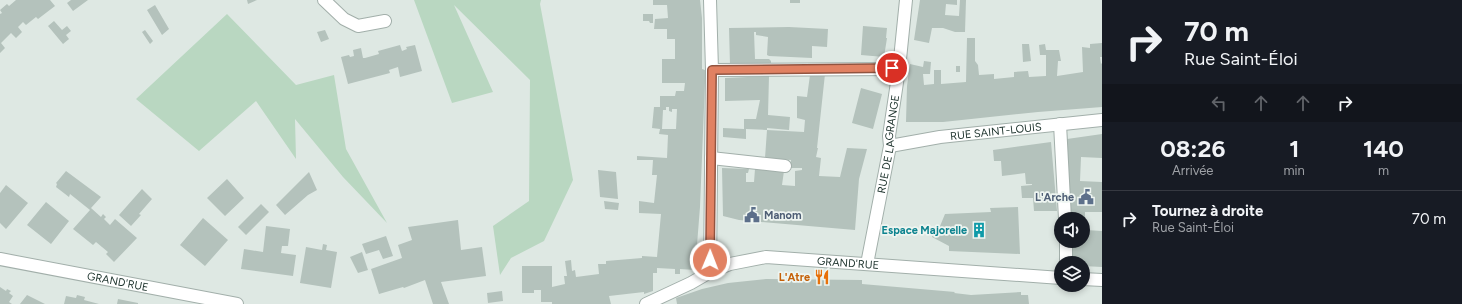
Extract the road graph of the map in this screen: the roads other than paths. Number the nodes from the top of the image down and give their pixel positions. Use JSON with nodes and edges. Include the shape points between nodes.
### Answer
{"nodes":[{"id":1,"x":324,"y":0,"type":"edge"},
{"id":2,"x":710,"y":0,"type":"edge"},
{"id":3,"x":906,"y":0,"type":"edge"},
{"id":4,"x":385,"y":21,"type":"dead end"},
{"id":5,"x":899,"y":69,"type":"junction"},
{"id":6,"x":712,"y":70,"type":"junction"},
{"id":7,"x":1102,"y":120,"type":"edge"},
{"id":8,"x":1060,"y":124,"type":"junction"},
{"id":9,"x":890,"y":146,"type":"junction"},
{"id":10,"x":711,"y":158,"type":"junction"},
{"id":11,"x":785,"y":166,"type":"dead end"},
{"id":12,"x":1065,"y":212,"type":"edge"},
{"id":13,"x":0,"y":259,"type":"edge"},
{"id":14,"x":867,"y":264,"type":"junction"},
{"id":15,"x":710,"y":272,"type":"junction"},
{"id":16,"x":1054,"y":277,"type":"edge"},
{"id":17,"x":1090,"y":279,"type":"edge"},
{"id":18,"x":1102,"y":280,"type":"edge"},
{"id":19,"x":237,"y":304,"type":"edge"},
{"id":20,"x":646,"y":304,"type":"edge"}],
"edges":[{"from":1,"to":4,"type":"street","via":[[344,19],[358,26]]},
{"from":2,"to":6,"type":"street"},
{"from":3,"to":5,"type":"street","name":"RUE DE LAGRANGE"},
{"from":5,"to":6,"type":"street"},
{"from":5,"to":9,"type":"street","name":"RUE DE LAGRANGE","via":[[889,136]]},
{"from":6,"to":10,"type":"street"},
{"from":7,"to":8,"type":"street","name":"RUE SAINT-LOUIS"},
{"from":8,"to":9,"type":"street","name":"RUE SAINT-LOUIS","via":[[940,137]]},
{"from":8,"to":12,"type":"street"},
{"from":9,"to":14,"type":"street","name":"RUE DE LAGRANGE"},
{"from":10,"to":11,"type":"street"},
{"from":10,"to":15,"type":"street"},
{"from":13,"to":19,"type":"street","name":"GRAND'RUE"},
{"from":14,"to":15,"type":"street","name":"GRAND'RUE","via":[[766,256],[730,264]]},
{"from":14,"to":16,"type":"street","name":"GRAND'RUE"},
{"from":15,"to":20,"type":"street","name":"GRAND'RUE"},
{"from":17,"to":18,"type":"street"}]}
